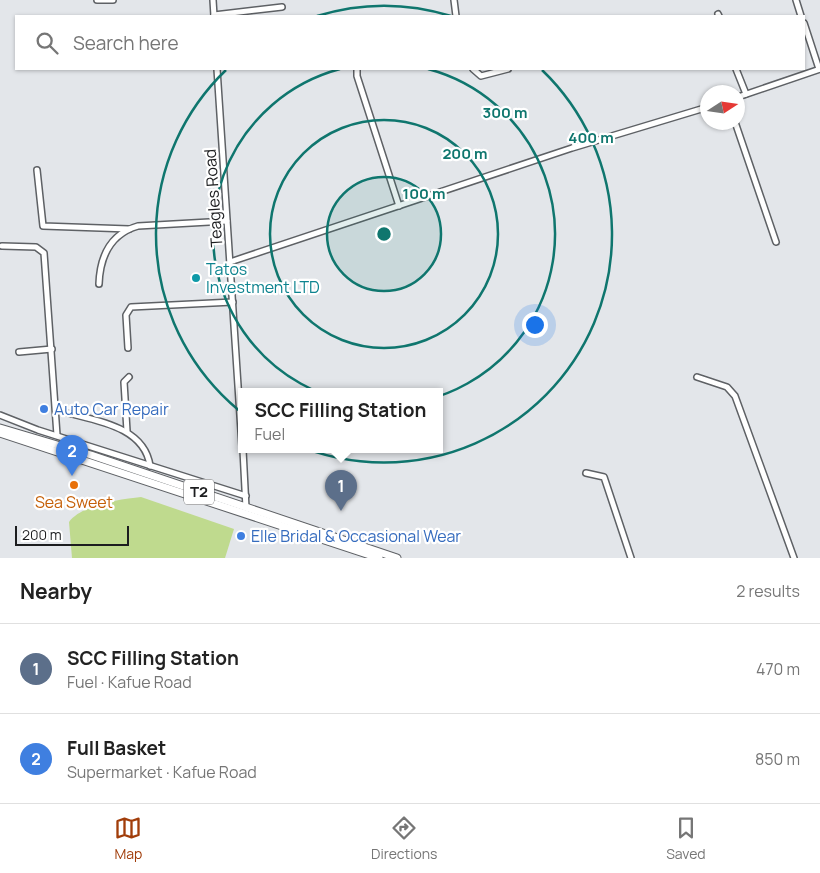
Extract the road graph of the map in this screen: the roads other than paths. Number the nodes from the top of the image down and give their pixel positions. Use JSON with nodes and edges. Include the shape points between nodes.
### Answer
{"nodes":[{"id":1,"x":97,"y":0,"type":"edge"},
{"id":2,"x":113,"y":0,"type":"edge"},
{"id":3,"x":213,"y":0,"type":"edge"},
{"id":4,"x":454,"y":0,"type":"edge"},
{"id":5,"x":796,"y":0,"type":"edge"},
{"id":6,"x":282,"y":7,"type":"dead end"},
{"id":7,"x":214,"y":15,"type":"edge"},
{"id":8,"x":456,"y":15,"type":"edge"},
{"id":9,"x":802,"y":15,"type":"edge"},
{"id":10,"x":805,"y":26,"type":"edge"},
{"id":11,"x":820,"y":69,"type":"edge"},
{"id":12,"x":218,"y":70,"type":"edge"},
{"id":13,"x":357,"y":70,"type":"edge"},
{"id":14,"x":474,"y":70,"type":"edge"},
{"id":15,"x":504,"y":70,"type":"edge"},
{"id":16,"x":736,"y":70,"type":"edge"},
{"id":17,"x":746,"y":94,"type":"joint"},
{"id":18,"x":700,"y":109,"type":"edge"},
{"id":19,"x":738,"y":130,"type":"edge"},
{"id":20,"x":37,"y":170,"type":"dead end"},
{"id":21,"x":399,"y":206,"type":"junction"},
{"id":22,"x":228,"y":221,"type":"junction"},
{"id":23,"x":129,"y":229,"type":"junction"},
{"id":24,"x":776,"y":242,"type":"dead end"},
{"id":25,"x":2,"y":246,"type":"dead end"},
{"id":26,"x":230,"y":262,"type":"junction"},
{"id":27,"x":99,"y":284,"type":"dead end"},
{"id":28,"x":233,"y":302,"type":"junction"},
{"id":29,"x":128,"y":348,"type":"dead end"},
{"id":30,"x":52,"y":349,"type":"junction"},
{"id":31,"x":19,"y":352,"type":"dead end"},
{"id":32,"x":129,"y":377,"type":"dead end"},
{"id":33,"x":696,"y":377,"type":"dead end"},
{"id":34,"x":238,"y":388,"type":"edge"},
{"id":35,"x":68,"y":413,"type":"dead end"},
{"id":36,"x":0,"y":415,"type":"edge"},
{"id":37,"x":0,"y":428,"type":"edge"},
{"id":38,"x":127,"y":431,"type":"junction"},
{"id":39,"x":0,"y":433,"type":"edge"},
{"id":40,"x":57,"y":435,"type":"junction"},
{"id":41,"x":242,"y":453,"type":"edge"},
{"id":42,"x":150,"y":466,"type":"junction"},
{"id":43,"x":586,"y":473,"type":"dead end"},
{"id":44,"x":246,"y":496,"type":"junction"},
{"id":45,"x":246,"y":508,"type":"junction"},
{"id":46,"x":379,"y":558,"type":"edge"},
{"id":47,"x":397,"y":558,"type":"edge"},
{"id":48,"x":631,"y":558,"type":"edge"},
{"id":49,"x":794,"y":558,"type":"edge"}],
"edges":[{"from":1,"to":2,"type":"street"},
{"from":3,"to":7,"type":"street"},
{"from":4,"to":8,"type":"street"},
{"from":5,"to":9,"type":"street"},
{"from":6,"to":7,"type":"street"},
{"from":10,"to":11,"type":"street"},
{"from":11,"to":17,"type":"street"},
{"from":12,"to":22,"type":"street","name":"Teagles Road"},
{"from":13,"to":21,"type":"street"},
{"from":14,"to":15,"type":"street","via":[[481,76]]},
{"from":16,"to":17,"type":"street"},
{"from":18,"to":21,"type":"street"},
{"from":19,"to":24,"type":"street"},
{"from":20,"to":23,"type":"street","via":[[43,226]]},
{"from":21,"to":26,"type":"street"},
{"from":22,"to":23,"type":"street"},
{"from":22,"to":26,"type":"street","name":"Teagles Road"},
{"from":23,"to":27,"type":"street","via":[[102,257]]},
{"from":25,"to":30,"type":"street","via":[[36,247],[44,253]]},
{"from":26,"to":28,"type":"street","name":"Teagles Road"},
{"from":28,"to":29,"type":"street","via":[[131,307],[126,315]]},
{"from":28,"to":34,"type":"street","name":"Teagles Road"},
{"from":30,"to":31,"type":"street"},
{"from":30,"to":40,"type":"street"},
{"from":32,"to":38,"type":"street","via":[[124,382]]},
{"from":33,"to":49,"type":"street","via":[[727,387],[735,396]]},
{"from":35,"to":38,"type":"street"},
{"from":36,"to":40,"type":"street"},
{"from":37,"to":45,"type":"main road","number":"T2"},
{"from":38,"to":42,"type":"street","via":[[142,446]]},
{"from":39,"to":46,"type":"main road","number":"T2"},
{"from":40,"to":42,"type":"street"},
{"from":41,"to":44,"type":"street"},
{"from":42,"to":44,"type":"street"},
{"from":43,"to":48,"type":"street","via":[[604,477]]},
{"from":44,"to":45,"type":"street"},
{"from":45,"to":47,"type":"main road","number":"T2"}]}
